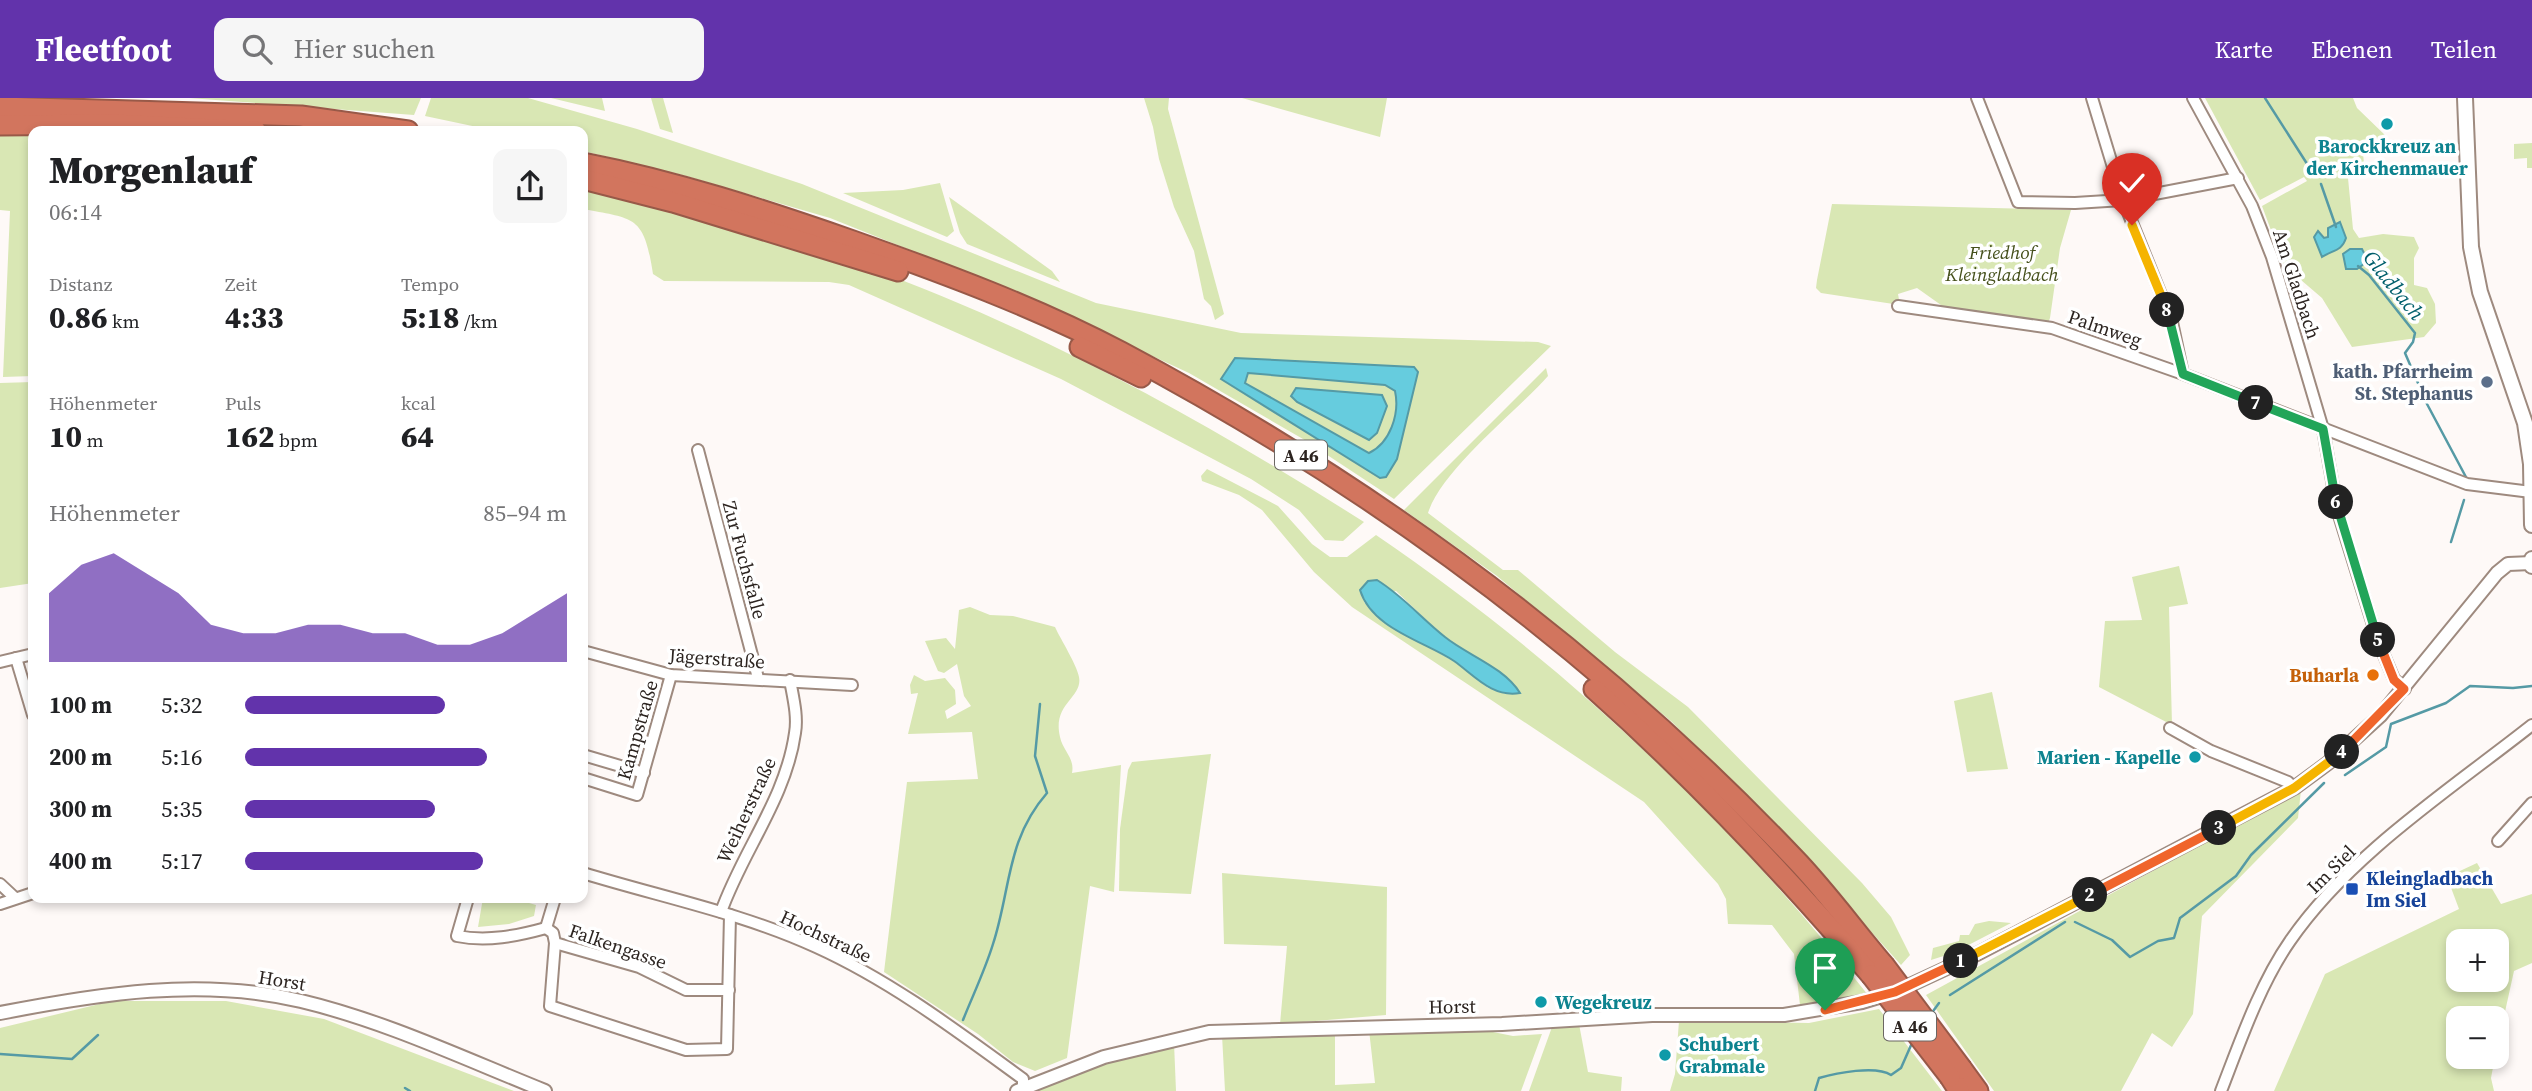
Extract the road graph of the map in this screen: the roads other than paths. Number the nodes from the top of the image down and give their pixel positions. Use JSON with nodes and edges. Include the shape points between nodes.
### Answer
{"nodes":[{"id":1,"x":1977,"y":98,"type":"edge"},
{"id":2,"x":2092,"y":98,"type":"edge"},
{"id":3,"x":2193,"y":98,"type":"edge"},
{"id":4,"x":2465,"y":98,"type":"edge"},
{"id":5,"x":0,"y":107,"type":"edge"},
{"id":6,"x":0,"y":125,"type":"edge"},
{"id":7,"x":155,"y":126,"type":"edge"},
{"id":8,"x":372,"y":126,"type":"edge"},
{"id":9,"x":588,"y":164,"type":"edge"},
{"id":10,"x":2238,"y":178,"type":"junction"},
{"id":11,"x":588,"y":180,"type":"edge"},
{"id":12,"x":2123,"y":200,"type":"junction"},
{"id":13,"x":1898,"y":306,"type":"dead end"},
{"id":14,"x":2183,"y":374,"type":"junction"},
{"id":15,"x":2323,"y":429,"type":"junction"},
{"id":16,"x":698,"y":450,"type":"dead end"},
{"id":17,"x":2531,"y":492,"type":"edge"},
{"id":18,"x":2532,"y":525,"type":"edge"},
{"id":19,"x":2532,"y":563,"type":"edge"},
{"id":20,"x":588,"y":652,"type":"edge"},
{"id":21,"x":28,"y":655,"type":"edge"},
{"id":22,"x":16,"y":658,"type":"junction"},
{"id":23,"x":0,"y":663,"type":"edge"},
{"id":24,"x":671,"y":675,"type":"junction"},
{"id":25,"x":758,"y":678,"type":"junction"},
{"id":26,"x":790,"y":680,"type":"junction"},
{"id":27,"x":852,"y":685,"type":"dead end"},
{"id":28,"x":2404,"y":689,"type":"junction"},
{"id":29,"x":28,"y":698,"type":"edge"},
{"id":30,"x":2532,"y":725,"type":"edge"},
{"id":31,"x":2170,"y":728,"type":"dead end"},
{"id":32,"x":588,"y":756,"type":"edge"},
{"id":33,"x":644,"y":773,"type":"junction"},
{"id":34,"x":588,"y":779,"type":"edge"},
{"id":35,"x":2294,"y":788,"type":"junction"},
{"id":36,"x":2532,"y":803,"type":"edge"},
{"id":37,"x":2498,"y":841,"type":"dead end"},
{"id":38,"x":588,"y":874,"type":"edge"},
{"id":39,"x":0,"y":884,"type":"edge"},
{"id":40,"x":28,"y":894,"type":"edge"},
{"id":41,"x":15,"y":898,"type":"junction"},
{"id":42,"x":467,"y":903,"type":"edge"},
{"id":43,"x":554,"y":903,"type":"edge"},
{"id":44,"x":0,"y":904,"type":"edge"},
{"id":45,"x":726,"y":914,"type":"junction"},
{"id":46,"x":546,"y":928,"type":"junction"},
{"id":47,"x":555,"y":943,"type":"junction"},
{"id":48,"x":1877,"y":970,"type":"junction"},
{"id":49,"x":729,"y":990,"type":"junction"},
{"id":50,"x":0,"y":1013,"type":"edge"},
{"id":51,"x":1957,"y":1079,"type":"edge"},
{"id":52,"x":1020,"y":1090,"type":"edge"},
{"id":53,"x":545,"y":1091,"type":"edge"},
{"id":54,"x":1978,"y":1091,"type":"edge"},
{"id":55,"x":2221,"y":1091,"type":"edge"}],
"edges":[{"from":1,"to":12,"type":"street","via":[[2018,201]]},
{"from":2,"to":12,"type":"street"},
{"from":3,"to":10,"type":"street","name":"Am Gladbach"},
{"from":4,"to":17,"type":"main road","via":[[2470,247],[2480,292],[2525,423]]},
{"from":5,"to":8,"type":"highway","via":[[301,116]]},
{"from":6,"to":7,"type":"highway"},
{"from":9,"to":48,"type":"highway","number":"A 46","via":[[719,196],[930,269],[1118,350],[1311,461],[1451,556],[1615,689],[1795,859]]},
{"from":10,"to":12,"type":"street"},
{"from":10,"to":15,"type":"street","name":"Am Gladbach","via":[[2272,257]]},
{"from":11,"to":48,"type":"highway","number":"A 46","via":[[927,280],[1042,328],[1290,461],[1425,551],[1550,649],[1703,790]]},
{"from":12,"to":14,"type":"street","via":[[2172,322]]},
{"from":13,"to":14,"type":"street","name":"Palmweg","via":[[2052,328]]},
{"from":14,"to":15,"type":"street","name":"Palmweg"},
{"from":15,"to":17,"type":"street","name":"Palmweg","via":[[2467,484]]},
{"from":15,"to":28,"type":"street","name":"Am Gladbach","via":[[2337,509],[2394,680]]},
{"from":16,"to":25,"type":"street","name":"Zur Fuchsfalle"},
{"from":17,"to":18,"type":"main road"},
{"from":19,"to":28,"type":"street","name":"Horst","via":[[2508,564],[2497,573]]},
{"from":20,"to":24,"type":"street","name":"Jägerstraße"},
{"from":21,"to":22,"type":"street"},
{"from":22,"to":23,"type":"street"},
{"from":22,"to":29,"type":"street"},
{"from":24,"to":25,"type":"street","name":"Jägerstraße"},
{"from":24,"to":33,"type":"street","name":"Kampstraße"},
{"from":25,"to":26,"type":"street","name":"Jägerstraße"},
{"from":26,"to":27,"type":"street","name":"Jägerstraße"},
{"from":26,"to":45,"type":"street","name":"Weiherstraße","via":[[796,717],[788,767],[730,887]]},
{"from":28,"to":35,"type":"street","name":"Horst","via":[[2356,740]]},
{"from":30,"to":55,"type":"street","name":"Im Siel","via":[[2385,842],[2297,931],[2280,957]]},
{"from":31,"to":35,"type":"street"},
{"from":32,"to":33,"type":"street"},
{"from":33,"to":34,"type":"street","name":"Kampstraße","via":[[637,794]]},
{"from":35,"to":52,"type":"street","name":"Horst","via":[[1977,954],[1895,992],[1825,1010],[1209,1032],[1104,1057]]},
{"from":36,"to":37,"type":"street"},
{"from":38,"to":45,"type":"street","name":"Hochstraße"},
{"from":39,"to":41,"type":"street"},
{"from":40,"to":41,"type":"street"},
{"from":41,"to":44,"type":"street"},
{"from":42,"to":46,"type":"street","via":[[457,936],[474,940]]},
{"from":43,"to":46,"type":"street"},
{"from":45,"to":49,"type":"street","name":"Weiherstraße"},
{"from":45,"to":52,"type":"street","name":"Hochstraße","via":[[818,948],[934,1014],[1023,1079]]},
{"from":46,"to":47,"type":"street","name":"Falkengasse"},
{"from":47,"to":49,"type":"street","name":"Falkengasse","via":[[639,967],[687,990]]},
{"from":47,"to":49,"type":"street","name":"Weiherstraße","via":[[550,1006],[686,1051],[726,1049]]},
{"from":48,"to":51,"type":"highway","number":"A 46","bridge":true},
{"from":50,"to":53,"type":"street","name":"Horst","via":[[111,993],[187,989],[266,995],[300,1000],[390,1028]]},
{"from":51,"to":54,"type":"highway","number":"A 46"}]}
